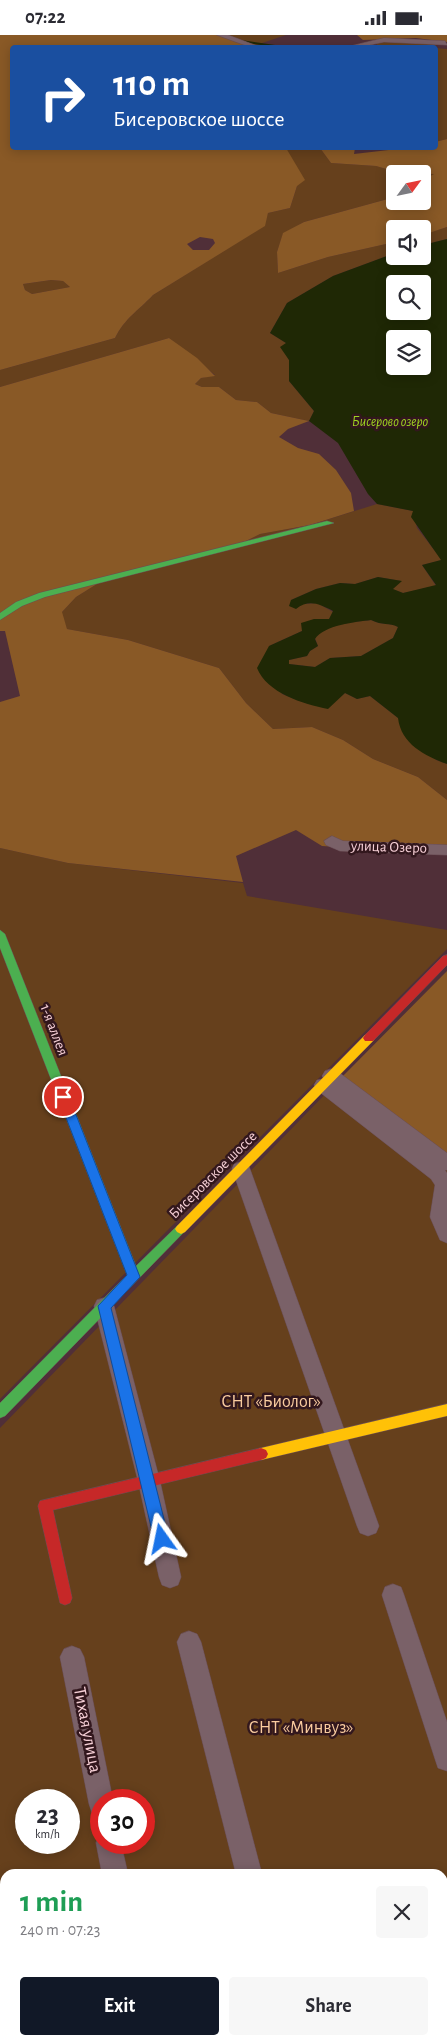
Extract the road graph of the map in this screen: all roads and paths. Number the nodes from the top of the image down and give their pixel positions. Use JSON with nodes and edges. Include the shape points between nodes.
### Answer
{"nodes":[{"id":1,"x":221,"y":35,"type":"edge"},
{"id":2,"x":445,"y":43,"type":"dead end"},
{"id":3,"x":250,"y":45,"type":"edge"},
{"id":4,"x":359,"y":45,"type":"edge"},
{"id":5,"x":330,"y":523,"type":"dead end"},
{"id":6,"x":0,"y":617,"type":"edge"},
{"id":7,"x":332,"y":841,"type":"dead end"},
{"id":8,"x":447,"y":850,"type":"edge"},
{"id":9,"x":0,"y":934,"type":"edge"},
{"id":10,"x":447,"y":959,"type":"edge"},
{"id":11,"x":327,"y":1081,"type":"junction"},
{"id":12,"x":447,"y":1163,"type":"edge"},
{"id":13,"x":240,"y":1169,"type":"junction"},
{"id":14,"x":447,"y":1235,"type":"edge"},
{"id":15,"x":134,"y":1277,"type":"junction"},
{"id":16,"x":104,"y":1306,"type":"junction"},
{"id":17,"x":447,"y":1411,"type":"edge"},
{"id":18,"x":0,"y":1412,"type":"edge"},
{"id":19,"x":337,"y":1437,"type":"junction"},
{"id":20,"x":149,"y":1481,"type":"junction"},
{"id":21,"x":368,"y":1526,"type":"dead end"},
{"id":22,"x":170,"y":1577,"type":"dead end"},
{"id":23,"x":393,"y":1595,"type":"dead end"},
{"id":24,"x":65,"y":1598,"type":"dead end"},
{"id":25,"x":189,"y":1642,"type":"dead end"},
{"id":26,"x":72,"y":1657,"type":"dead end"},
{"id":27,"x":447,"y":1759,"type":"edge"},
{"id":28,"x":98,"y":1789,"type":"edge"},
{"id":29,"x":111,"y":1854,"type":"edge"},
{"id":30,"x":114,"y":1869,"type":"edge"},
{"id":31,"x":248,"y":1869,"type":"edge"}],
"edges":[{"from":1,"to":3,"type":"street"},
{"from":2,"to":4,"type":"street","via":[[384,39]]},
{"from":5,"to":6,"type":"street","via":[[42,595],[19,604]]},
{"from":7,"to":8,"type":"street","name":"улица Озеро","via":[[340,846]]},
{"from":9,"to":15,"type":"street","name":"1-я аллея"},
{"from":10,"to":11,"type":"street","name":"Бисеровское шоссе"},
{"from":11,"to":12,"type":"street"},
{"from":11,"to":13,"type":"street","name":"Бисеровское шоссе"},
{"from":11,"to":14,"type":"street","via":[[438,1174],[444,1185],[440,1217]]},
{"from":13,"to":15,"type":"street","name":"Бисеровское шоссе"},
{"from":13,"to":19,"type":"street"},
{"from":15,"to":16,"type":"street","name":"Бисеровское шоссе"},
{"from":16,"to":18,"type":"street","name":"Бисеровское шоссе"},
{"from":16,"to":20,"type":"street"},
{"from":17,"to":19,"type":"street"},
{"from":19,"to":20,"type":"street"},
{"from":19,"to":21,"type":"street"},
{"from":20,"to":22,"type":"street"},
{"from":20,"to":24,"type":"street","via":[[45,1506]]},
{"from":23,"to":27,"type":"street"},
{"from":25,"to":31,"type":"street"},
{"from":26,"to":28,"type":"street","name":"Тихая улица"},
{"from":29,"to":30,"type":"street"}]}
